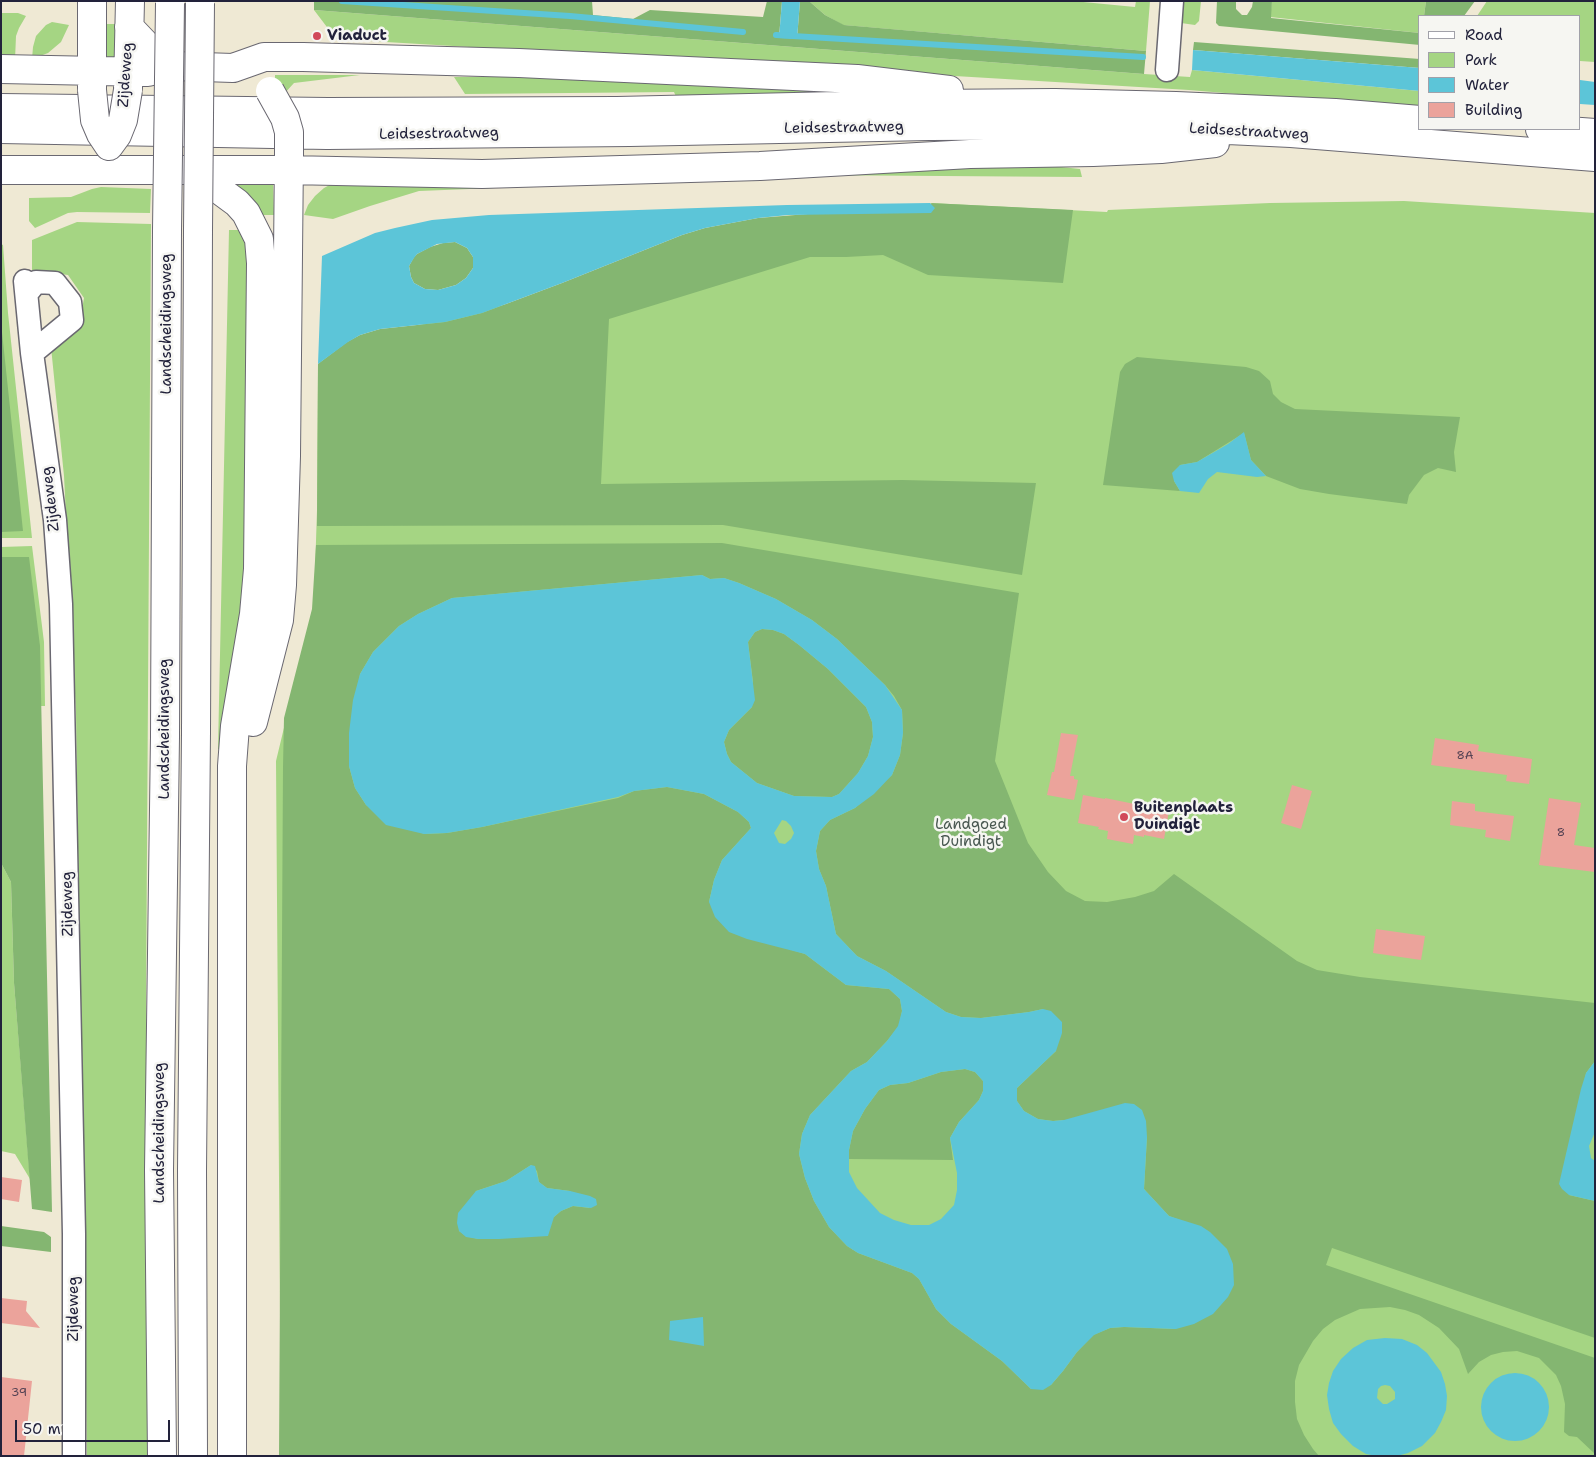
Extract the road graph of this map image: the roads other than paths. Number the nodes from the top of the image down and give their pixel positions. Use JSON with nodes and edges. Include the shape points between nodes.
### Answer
{"nodes":[{"id":1,"x":92,"y":1,"type":"edge"},
{"id":2,"x":1172,"y":1,"type":"edge"},
{"id":3,"x":170,"y":2,"type":"edge"},
{"id":4,"x":200,"y":2,"type":"edge"},
{"id":5,"x":130,"y":14,"type":"edge"},
{"id":6,"x":173,"y":66,"type":"junction"},
{"id":7,"x":233,"y":68,"type":"junction"},
{"id":8,"x":1,"y":69,"type":"edge"},
{"id":9,"x":1167,"y":70,"type":"dead end"},
{"id":10,"x":128,"y":81,"type":"junction"},
{"id":11,"x":1055,"y":104,"type":"junction"},
{"id":12,"x":1,"y":108,"type":"edge"},
{"id":13,"x":676,"y":120,"type":"junction"},
{"id":14,"x":1418,"y":120,"type":"edge"},
{"id":15,"x":100,"y":121,"type":"junction"},
{"id":16,"x":1,"y":129,"type":"edge"},
{"id":17,"x":1554,"y":130,"type":"edge"},
{"id":18,"x":1291,"y":133,"type":"junction"},
{"id":19,"x":1595,"y":133,"type":"edge"},
{"id":20,"x":1595,"y":157,"type":"edge"},
{"id":21,"x":288,"y":162,"type":"junction"},
{"id":22,"x":1,"y":170,"type":"edge"},
{"id":23,"x":197,"y":170,"type":"junction"},
{"id":24,"x":74,"y":171,"type":"junction"},
{"id":25,"x":156,"y":171,"type":"junction"},
{"id":26,"x":32,"y":353,"type":"junction"},
{"id":27,"x":233,"y":826,"type":"junction"},
{"id":28,"x":74,"y":1456,"type":"edge"},
{"id":29,"x":162,"y":1456,"type":"edge"},
{"id":30,"x":193,"y":1456,"type":"edge"},
{"id":31,"x":232,"y":1456,"type":"edge"}],
"edges":[{"from":1,"to":15,"type":"main road"},
{"from":2,"to":9,"type":"street"},
{"from":3,"to":29,"type":"main road","name":"Landscheidingsweg","bridge":true,"via":[[159,1170]]},
{"from":4,"to":30,"type":"main road","name":"Landscheidingsweg","bridge":true},
{"from":5,"to":6,"type":"main road","via":[[148,47]]},
{"from":5,"to":10,"type":"main road","name":"Zijdeweg"},
{"from":6,"to":7,"type":"main road"},
{"from":6,"to":10,"type":"main road"},
{"from":7,"to":11,"type":"main road","via":[[264,57],[529,63],[858,79]]},
{"from":7,"to":21,"type":"main road","bridge":true,"via":[[257,79],[270,91],[285,118]]},
{"from":8,"to":15,"type":"main road"},
{"from":10,"to":15,"type":"main road"},
{"from":10,"to":15,"type":"main road","name":"Zijdeweg","bridge":true,"via":[[123,120],[117,135]]},
{"from":11,"to":13,"type":"main road","name":"Leidsestraatweg"},
{"from":11,"to":14,"type":"main road","name":"Leidsestraatweg","via":[[1176,106]]},
{"from":12,"to":15,"type":"main road"},
{"from":13,"to":15,"type":"main road","name":"Leidsestraatweg","via":[[607,111],[328,112]]},
{"from":13,"to":18,"type":"main road","name":"Leidsestraatweg","via":[[1122,126]]},
{"from":15,"to":16,"type":"main road"},
{"from":15,"to":24,"type":"main road"},
{"from":15,"to":25,"type":"main road","via":[[124,159]]},
{"from":17,"to":19,"type":"main road"},
{"from":18,"to":20,"type":"main road","name":"Leidsestraatweg"},
{"from":18,"to":21,"type":"main road","via":[[1161,149],[970,154],[760,166],[482,174],[348,171]]},
{"from":21,"to":23,"type":"main road"},
{"from":21,"to":27,"type":"main road","via":[[282,585],[279,620],[241,768]]},
{"from":22,"to":24,"type":"main road"},
{"from":23,"to":25,"type":"main road"},
{"from":23,"to":27,"type":"main road","via":[[246,213],[259,239],[261,263],[258,569],[254,614],[235,726]]},
{"from":24,"to":25,"type":"main road"},
{"from":26,"to":26,"type":"street","name":"Zijdeweg","via":[[26,287],[36,282],[55,284],[70,302],[72,320]]},
{"from":26,"to":28,"type":"street","name":"Zijdeweg","via":[[55,520],[62,610],[74,1224]]},
{"from":27,"to":31,"type":"main road"}]}
